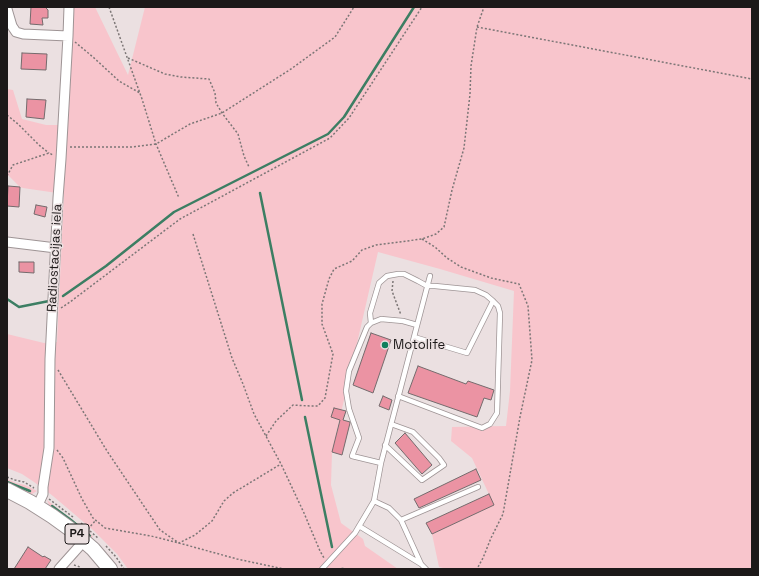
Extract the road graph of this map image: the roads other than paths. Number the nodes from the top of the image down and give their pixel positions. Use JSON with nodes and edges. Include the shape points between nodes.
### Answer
{"nodes":[{"id":1,"x":69,"y":7,"type":"edge"},
{"id":2,"x":7,"y":9,"type":"edge"},
{"id":3,"x":68,"y":36,"type":"junction"},
{"id":4,"x":7,"y":242,"type":"edge"},
{"id":5,"x":56,"y":248,"type":"junction"},
{"id":6,"x":430,"y":276,"type":"dead end"},
{"id":7,"x":427,"y":286,"type":"junction"},
{"id":8,"x":493,"y":301,"type":"junction"},
{"id":9,"x":371,"y":322,"type":"junction"},
{"id":10,"x":417,"y":325,"type":"junction"},
{"id":11,"x":414,"y":337,"type":"junction"},
{"id":12,"x":398,"y":396,"type":"junction"},
{"id":13,"x":391,"y":424,"type":"junction"},
{"id":14,"x":386,"y":445,"type":"junction"},
{"id":15,"x":381,"y":463,"type":"junction"},
{"id":16,"x":478,"y":488,"type":"dead end"},
{"id":17,"x":7,"y":490,"type":"edge"},
{"id":18,"x":374,"y":501,"type":"junction"},
{"id":19,"x":37,"y":507,"type":"junction"},
{"id":20,"x":401,"y":520,"type":"junction"},
{"id":21,"x":359,"y":526,"type":"junction"},
{"id":22,"x":86,"y":535,"type":"junction"},
{"id":23,"x":421,"y":564,"type":"junction"},
{"id":24,"x":59,"y":569,"type":"edge"},
{"id":25,"x":110,"y":569,"type":"edge"},
{"id":26,"x":322,"y":569,"type":"edge"},
{"id":27,"x":426,"y":569,"type":"edge"}],
"edges":[{"from":1,"to":3,"type":"street","name":"Radiostacijas iela"},
{"from":2,"to":3,"type":"street","via":[[16,32]]},
{"from":3,"to":5,"type":"street","name":"Radiostacijas iela"},
{"from":4,"to":5,"type":"street"},
{"from":5,"to":19,"type":"street","name":"Radiostacijas iela","via":[[50,359],[49,445],[43,494]]},
{"from":6,"to":7,"type":"lane"},
{"from":7,"to":8,"type":"lane","via":[[475,290]]},
{"from":7,"to":9,"type":"lane","via":[[404,274],[386,276],[379,283],[370,312]]},
{"from":7,"to":10,"type":"lane"},
{"from":8,"to":11,"type":"lane","via":[[467,353]]},
{"from":8,"to":12,"type":"lane","via":[[500,313],[497,413],[490,424],[482,428]]},
{"from":9,"to":10,"type":"lane","via":[[381,319]]},
{"from":9,"to":15,"type":"lane","via":[[350,371],[346,391],[359,438],[352,456]]},
{"from":10,"to":11,"type":"lane"},
{"from":11,"to":12,"type":"lane"},
{"from":12,"to":13,"type":"lane"},
{"from":13,"to":14,"type":"lane"},
{"from":13,"to":14,"type":"lane","via":[[413,432],[444,465],[422,480]]},
{"from":14,"to":15,"type":"lane"},
{"from":15,"to":18,"type":"lane"},
{"from":16,"to":20,"type":"lane"},
{"from":17,"to":19,"type":"main road","number":"P4"},
{"from":18,"to":20,"type":"lane","via":[[389,508]]},
{"from":18,"to":21,"type":"lane"},
{"from":19,"to":22,"type":"main road","number":"P4"},
{"from":20,"to":23,"type":"lane"},
{"from":21,"to":23,"type":"lane"},
{"from":21,"to":26,"type":"lane"},
{"from":22,"to":24,"type":"street"},
{"from":22,"to":25,"type":"main road","number":"P4"},
{"from":23,"to":27,"type":"lane"}]}
